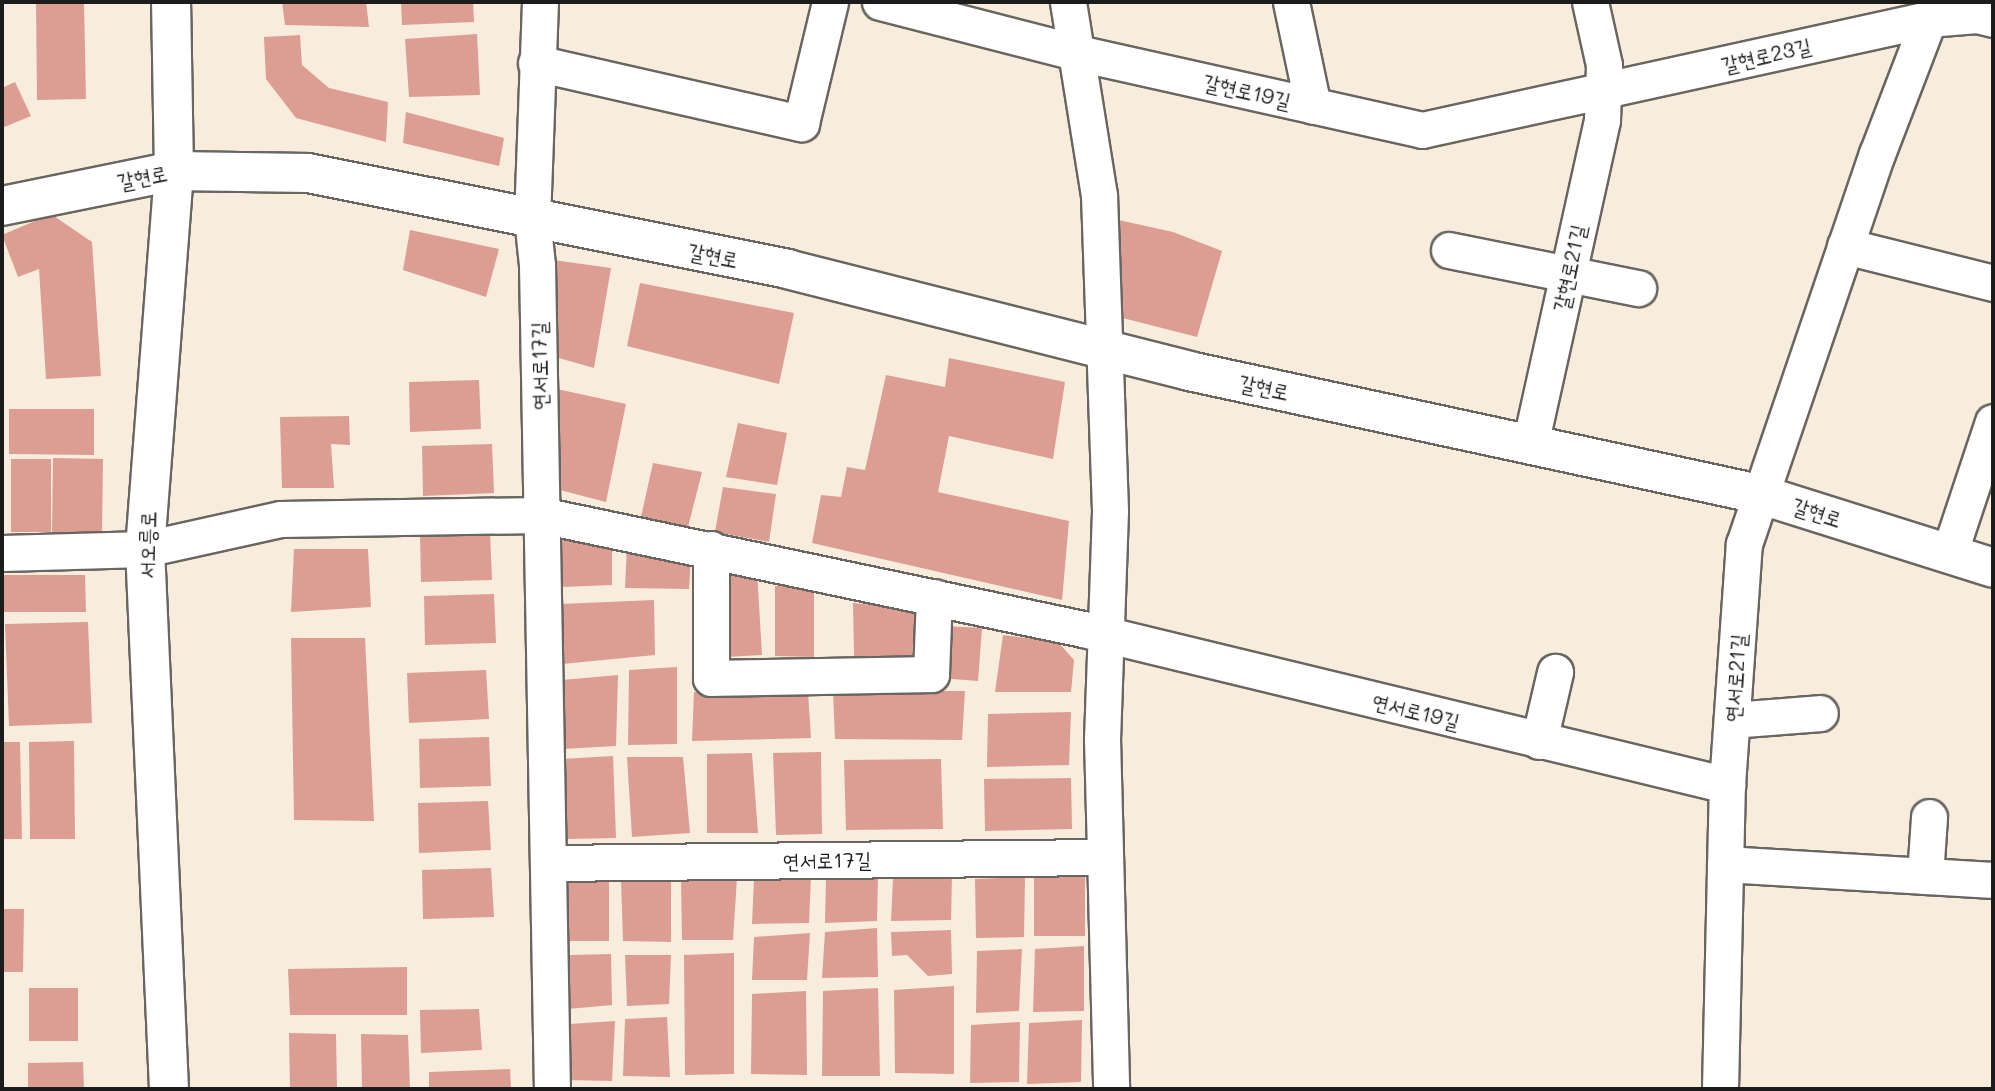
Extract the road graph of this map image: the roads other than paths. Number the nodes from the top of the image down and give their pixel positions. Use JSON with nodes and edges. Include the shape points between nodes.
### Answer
{"nodes":[{"id":1,"x":171,"y":2,"type":"edge"},
{"id":2,"x":540,"y":2,"type":"edge"},
{"id":3,"x":830,"y":2,"type":"edge"},
{"id":4,"x":880,"y":2,"type":"edge"},
{"id":5,"x":1068,"y":2,"type":"edge"},
{"id":6,"x":1291,"y":2,"type":"edge"},
{"id":7,"x":1590,"y":2,"type":"edge"},
{"id":8,"x":1932,"y":10,"type":"edge"},
{"id":9,"x":1993,"y":19,"type":"edge"},
{"id":10,"x":1078,"y":53,"type":"junction"},
{"id":11,"x":536,"y":63,"type":"junction"},
{"id":12,"x":1604,"y":91,"type":"junction"},
{"id":13,"x":1312,"y":106,"type":"junction"},
{"id":14,"x":174,"y":170,"type":"junction"},
{"id":15,"x":2,"y":206,"type":"edge"},
{"id":16,"x":532,"y":218,"type":"junction"},
{"id":17,"x":1845,"y":246,"type":"junction"},
{"id":18,"x":1449,"y":250,"type":"dead end"},
{"id":19,"x":1569,"y":272,"type":"junction"},
{"id":20,"x":1993,"y":283,"type":"edge"},
{"id":21,"x":1638,"y":288,"type":"dead end"},
{"id":22,"x":1101,"y":346,"type":"junction"},
{"id":23,"x":1993,"y":422,"type":"edge"},
{"id":24,"x":1530,"y":445,"type":"junction"},
{"id":25,"x":1759,"y":494,"type":"junction"},
{"id":26,"x":541,"y":514,"type":"junction"},
{"id":27,"x":145,"y":549,"type":"junction"},
{"id":28,"x":711,"y":549,"type":"junction"},
{"id":29,"x":2,"y":553,"type":"edge"},
{"id":30,"x":1949,"y":554,"type":"junction"},
{"id":31,"x":1993,"y":568,"type":"edge"},
{"id":32,"x":934,"y":597,"type":"junction"},
{"id":33,"x":1106,"y":636,"type":"junction"},
{"id":34,"x":1555,"y":671,"type":"dead end"},
{"id":35,"x":1821,"y":713,"type":"dead end"},
{"id":36,"x":1732,"y":720,"type":"junction"},
{"id":37,"x":1539,"y":741,"type":"junction"},
{"id":38,"x":1727,"y":785,"type":"junction"},
{"id":39,"x":1928,"y":817,"type":"dead end"},
{"id":40,"x":1105,"y":856,"type":"junction"},
{"id":41,"x":548,"y":863,"type":"junction"},
{"id":42,"x":1725,"y":864,"type":"junction"},
{"id":43,"x":1925,"y":876,"type":"junction"},
{"id":44,"x":1993,"y":880,"type":"edge"},
{"id":45,"x":169,"y":1089,"type":"edge"},
{"id":46,"x":552,"y":1089,"type":"edge"},
{"id":47,"x":1111,"y":1089,"type":"edge"},
{"id":48,"x":1705,"y":1089,"type":"edge"},
{"id":49,"x":1721,"y":1089,"type":"edge"}],
"edges":[{"from":1,"to":14,"type":"main road","name":"서오릉로"},
{"from":2,"to":11,"type":"street"},
{"from":3,"to":11,"type":"street","via":[[801,122]]},
{"from":4,"to":10,"type":"street","name":"갈현로19길"},
{"from":5,"to":10,"type":"street"},
{"from":6,"to":13,"type":"street","name":"갈현로19길"},
{"from":7,"to":12,"type":"street","name":"갈현로21길","via":[[1604,65]]},
{"from":8,"to":9,"type":"street","name":"갈현로23길"},
{"from":8,"to":12,"type":"street","name":"갈현로23길"},
{"from":8,"to":17,"type":"street"},
{"from":10,"to":13,"type":"street","name":"갈현로19길"},
{"from":10,"to":22,"type":"street","via":[[1099,195]]},
{"from":11,"to":16,"type":"street"},
{"from":12,"to":13,"type":"street","via":[[1422,130]]},
{"from":12,"to":19,"type":"street","name":"갈현로21길","via":[[1602,120]]},
{"from":14,"to":15,"type":"main road","name":"갈현로"},
{"from":14,"to":16,"type":"main road","name":"갈현로","via":[[309,173]]},
{"from":14,"to":27,"type":"main road","name":"서오릉로"},
{"from":16,"to":22,"type":"main road","name":"갈현로","via":[[787,269]]},
{"from":16,"to":26,"type":"street","name":"연서로17길","via":[[537,265]]},
{"from":17,"to":20,"type":"street"},
{"from":17,"to":25,"type":"street"},
{"from":18,"to":19,"type":"street"},
{"from":19,"to":21,"type":"street"},
{"from":19,"to":24,"type":"street","name":"갈현로21길"},
{"from":22,"to":24,"type":"main road","name":"갈현로","via":[[1189,371]]},
{"from":22,"to":33,"type":"street","via":[[1110,510]]},
{"from":23,"to":30,"type":"street"},
{"from":24,"to":25,"type":"main road","name":"갈현로"},
{"from":25,"to":30,"type":"main road","name":"갈현로"},
{"from":25,"to":36,"type":"street","name":"연서로21길","via":[[1744,544]]},
{"from":26,"to":27,"type":"street","via":[[280,519]]},
{"from":26,"to":28,"type":"street"},
{"from":26,"to":41,"type":"street","name":"연서로17길"},
{"from":27,"to":29,"type":"street"},
{"from":27,"to":45,"type":"main road","name":"서오릉로"},
{"from":28,"to":32,"type":"street"},
{"from":28,"to":32,"type":"street","via":[[711,678],[931,674]]},
{"from":30,"to":31,"type":"main road","name":"갈현로"},
{"from":32,"to":33,"type":"street"},
{"from":33,"to":37,"type":"street","name":"연서로19길"},
{"from":33,"to":40,"type":"street","via":[[1102,738]]},
{"from":34,"to":37,"type":"street"},
{"from":35,"to":36,"type":"street"},
{"from":36,"to":38,"type":"street","name":"연서로21길"},
{"from":37,"to":38,"type":"street","name":"연서로19길"},
{"from":38,"to":42,"type":"street","name":"연서로21길"},
{"from":39,"to":43,"type":"street"},
{"from":40,"to":41,"type":"street","name":"연서로17길"},
{"from":40,"to":47,"type":"street"},
{"from":41,"to":46,"type":"street","name":"연서로17길"},
{"from":42,"to":43,"type":"street"},
{"from":42,"to":49,"type":"street","name":"연서로21길"},
{"from":43,"to":44,"type":"street"},
{"from":48,"to":49,"type":"street"}]}
